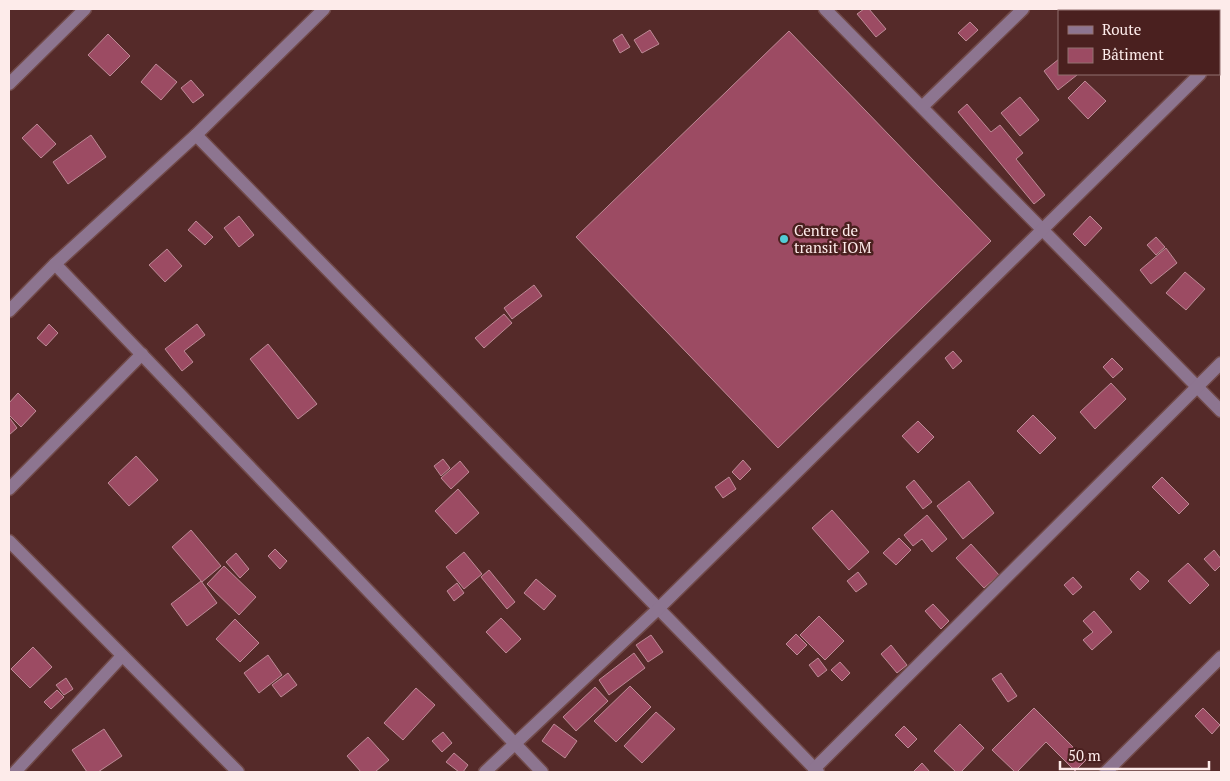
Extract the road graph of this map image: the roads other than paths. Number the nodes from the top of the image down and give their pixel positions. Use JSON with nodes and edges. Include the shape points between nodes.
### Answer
{"nodes":[{"id":1,"x":85,"y":9,"type":"edge"},
{"id":2,"x":324,"y":9,"type":"edge"},
{"id":3,"x":825,"y":9,"type":"edge"},
{"id":4,"x":1022,"y":9,"type":"edge"},
{"id":5,"x":1199,"y":75,"type":"edge"},
{"id":6,"x":9,"y":84,"type":"edge"},
{"id":7,"x":922,"y":107,"type":"junction"},
{"id":8,"x":196,"y":135,"type":"junction"},
{"id":9,"x":1042,"y":229,"type":"junction"},
{"id":10,"x":55,"y":264,"type":"junction"},
{"id":11,"x":9,"y":311,"type":"edge"},
{"id":12,"x":142,"y":354,"type":"junction"},
{"id":13,"x":1221,"y":363,"type":"edge"},
{"id":14,"x":1197,"y":387,"type":"junction"},
{"id":15,"x":1221,"y":411,"type":"edge"},
{"id":16,"x":9,"y":489,"type":"edge"},
{"id":17,"x":10,"y":546,"type":"edge"},
{"id":18,"x":658,"y":609,"type":"junction"},
{"id":19,"x":122,"y":656,"type":"junction"},
{"id":20,"x":1221,"y":657,"type":"edge"},
{"id":21,"x":514,"y":743,"type":"junction"},
{"id":22,"x":816,"y":770,"type":"edge"},
{"id":23,"x":16,"y":772,"type":"edge"},
{"id":24,"x":238,"y":772,"type":"edge"},
{"id":25,"x":485,"y":772,"type":"edge"},
{"id":26,"x":542,"y":772,"type":"edge"},
{"id":27,"x":1106,"y":772,"type":"edge"}],
"edges":[{"from":1,"to":6,"type":"street"},
{"from":2,"to":8,"type":"street"},
{"from":3,"to":7,"type":"street"},
{"from":4,"to":7,"type":"street"},
{"from":5,"to":9,"type":"street"},
{"from":7,"to":9,"type":"street"},
{"from":8,"to":10,"type":"street"},
{"from":8,"to":18,"type":"street"},
{"from":9,"to":14,"type":"street"},
{"from":9,"to":18,"type":"street"},
{"from":10,"to":11,"type":"street"},
{"from":10,"to":12,"type":"street"},
{"from":12,"to":16,"type":"street"},
{"from":12,"to":21,"type":"street"},
{"from":13,"to":14,"type":"street"},
{"from":14,"to":15,"type":"street"},
{"from":14,"to":22,"type":"street"},
{"from":17,"to":19,"type":"street"},
{"from":18,"to":21,"type":"street"},
{"from":18,"to":22,"type":"street"},
{"from":19,"to":23,"type":"street"},
{"from":19,"to":24,"type":"street"},
{"from":20,"to":27,"type":"street"},
{"from":21,"to":25,"type":"street"},
{"from":21,"to":26,"type":"street"}]}
